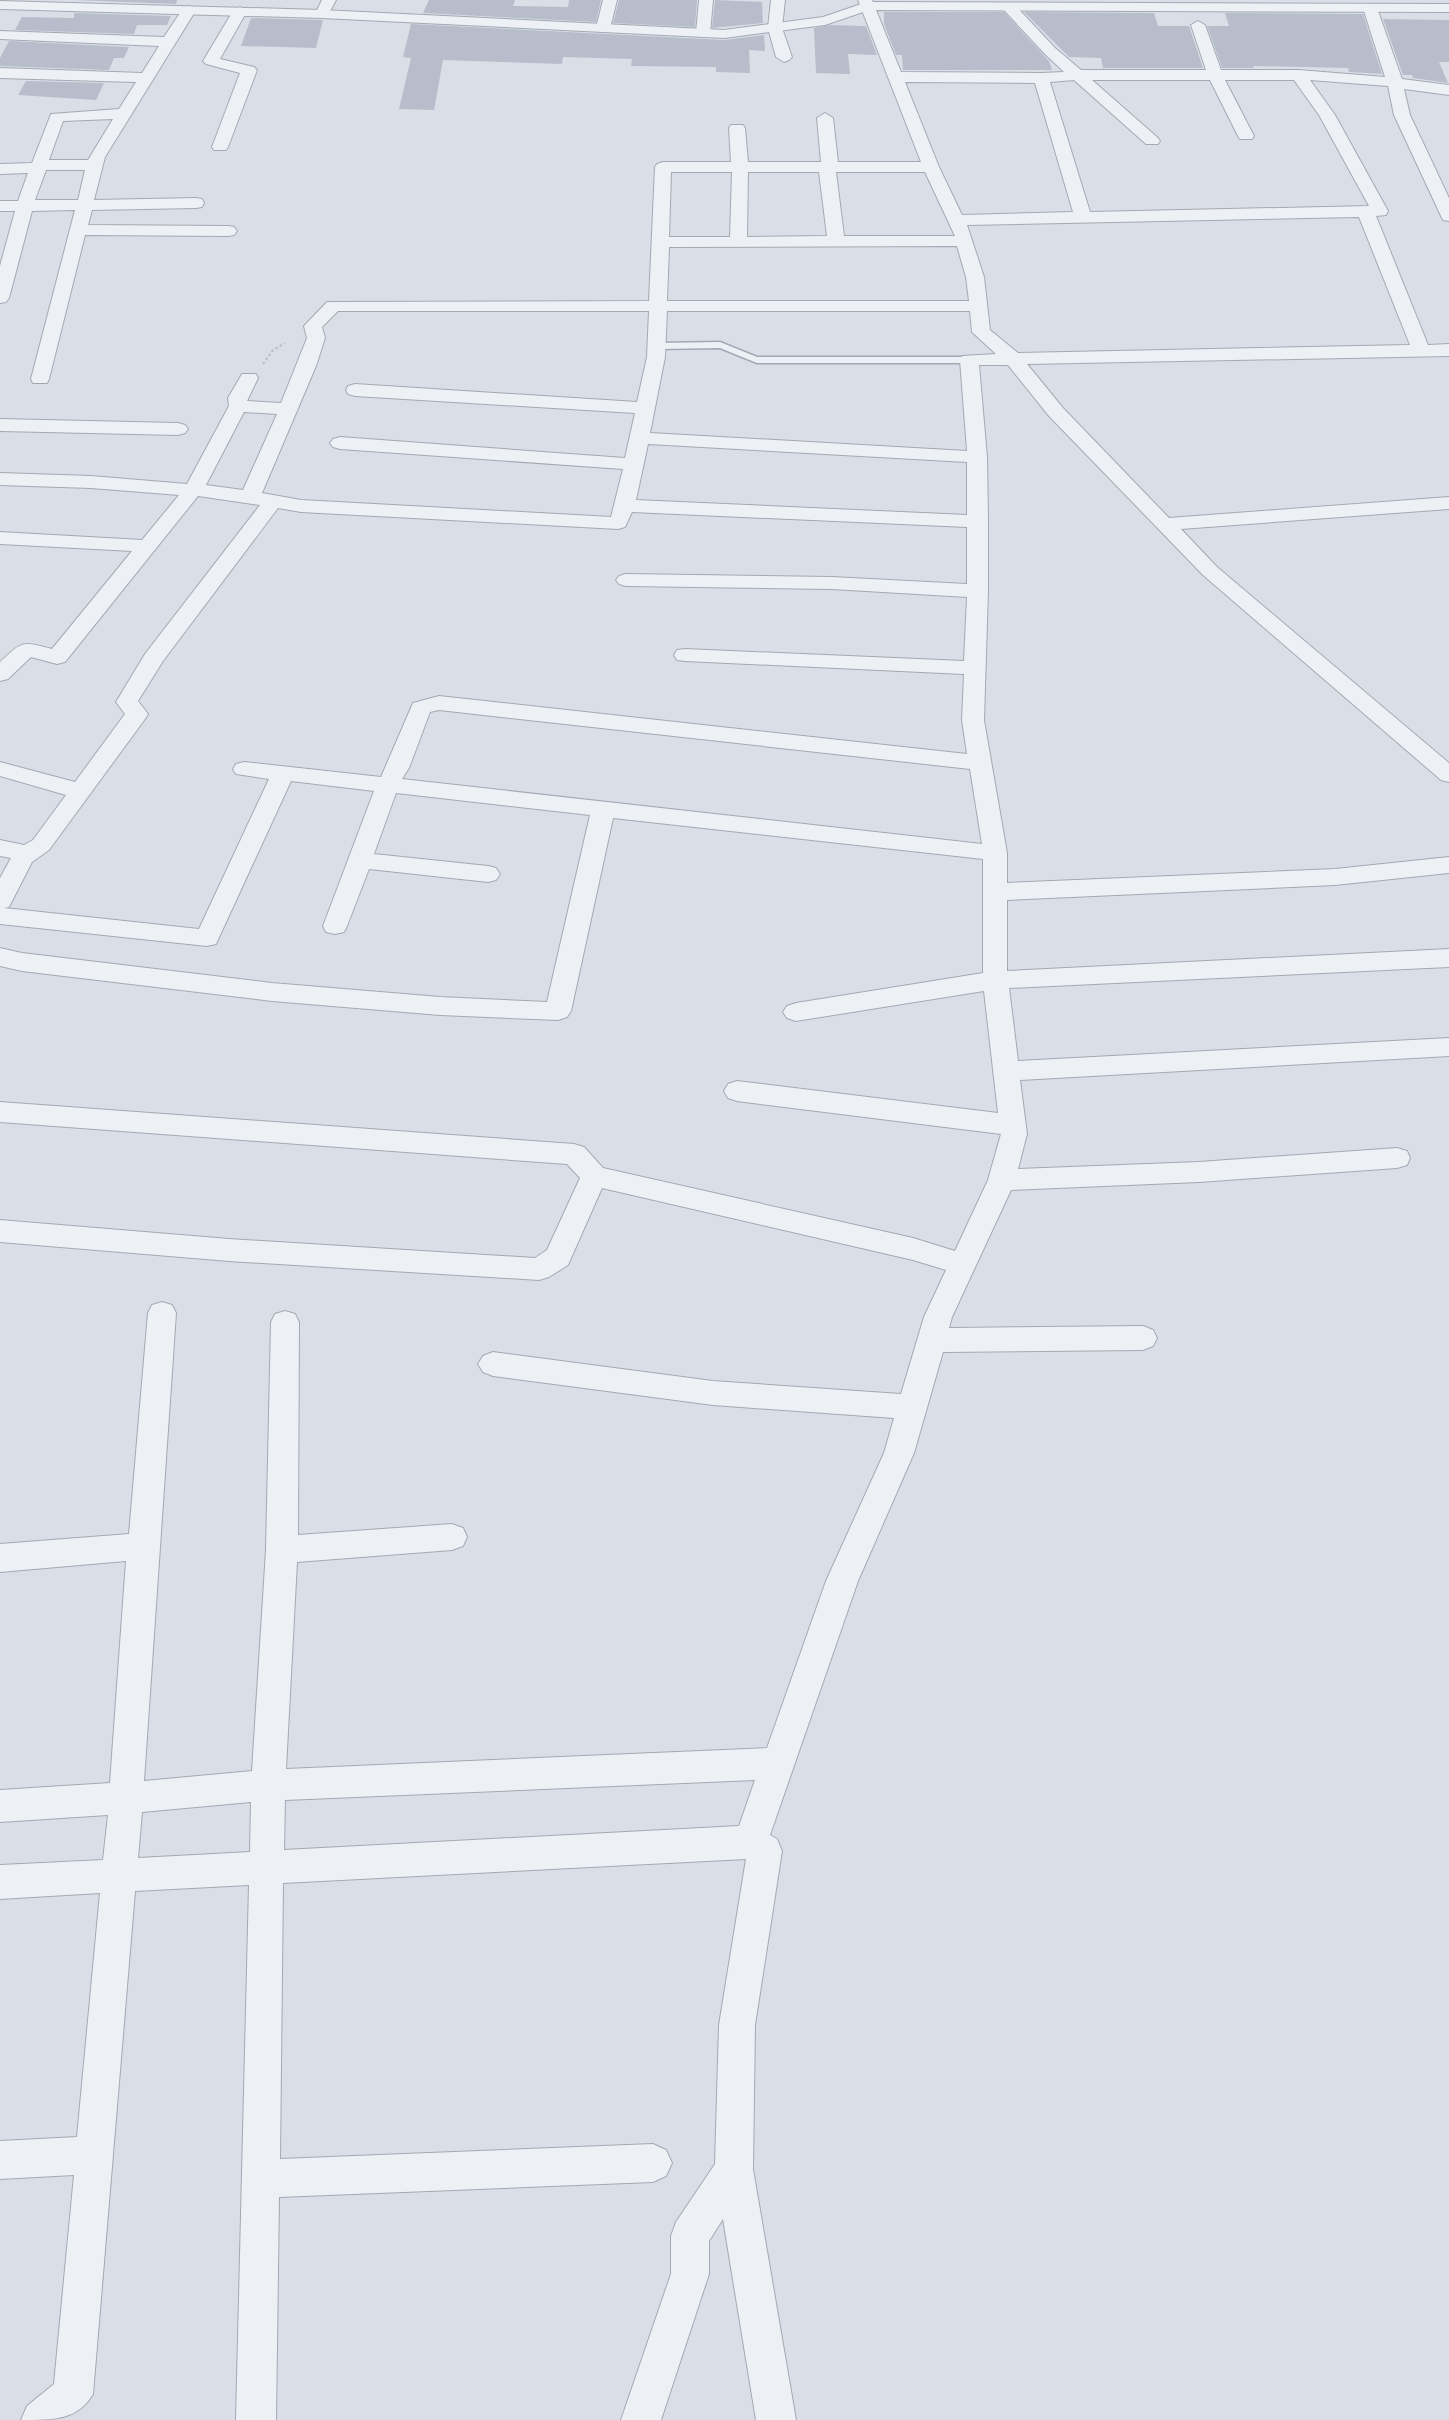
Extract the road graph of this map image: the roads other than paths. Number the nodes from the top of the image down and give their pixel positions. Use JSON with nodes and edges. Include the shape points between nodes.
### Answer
{"nodes":[{"id":1,"x":329,"y":0,"type":"edge"},
{"id":2,"x":610,"y":0,"type":"edge"},
{"id":3,"x":706,"y":0,"type":"edge"},
{"id":4,"x":778,"y":0,"type":"edge"},
{"id":5,"x":63,"y":3,"type":"edge"},
{"id":6,"x":866,"y":3,"type":"edge"},
{"id":7,"x":0,"y":5,"type":"edge"},
{"id":8,"x":1009,"y":7,"type":"junction"},
{"id":9,"x":1370,"y":8,"type":"junction"},
{"id":10,"x":1449,"y":8,"type":"edge"},
{"id":11,"x":189,"y":10,"type":"junction"},
{"id":12,"x":240,"y":11,"type":"junction"},
{"id":13,"x":322,"y":14,"type":"junction"},
{"id":14,"x":1198,"y":25,"type":"dead end"},
{"id":15,"x":603,"y":28,"type":"junction"},
{"id":16,"x":774,"y":28,"type":"junction"},
{"id":17,"x":703,"y":33,"type":"junction"},
{"id":18,"x":0,"y":35,"type":"edge"},
{"id":19,"x":167,"y":42,"type":"junction"},
{"id":20,"x":784,"y":57,"type":"dead end"},
{"id":21,"x":0,"y":74,"type":"edge"},
{"id":22,"x":1079,"y":75,"type":"junction"},
{"id":23,"x":1215,"y":75,"type":"junction"},
{"id":24,"x":1299,"y":75,"type":"junction"},
{"id":25,"x":895,"y":76,"type":"junction"},
{"id":26,"x":145,"y":78,"type":"junction"},
{"id":27,"x":1042,"y":78,"type":"junction"},
{"id":28,"x":1396,"y":83,"type":"junction"},
{"id":29,"x":1449,"y":90,"type":"edge"},
{"id":30,"x":123,"y":114,"type":"junction"},
{"id":31,"x":825,"y":118,"type":"dead end"},
{"id":32,"x":737,"y":128,"type":"dead end"},
{"id":33,"x":1246,"y":136,"type":"dead end"},
{"id":34,"x":1152,"y":141,"type":"dead end"},
{"id":35,"x":220,"y":147,"type":"dead end"},
{"id":36,"x":95,"y":165,"type":"junction"},
{"id":37,"x":38,"y":167,"type":"junction"},
{"id":38,"x":740,"y":167,"type":"junction"},
{"id":39,"x":828,"y":167,"type":"junction"},
{"id":40,"x":931,"y":167,"type":"junction"},
{"id":41,"x":0,"y":169,"type":"edge"},
{"id":42,"x":196,"y":202,"type":"dead end"},
{"id":43,"x":86,"y":203,"type":"junction"},
{"id":44,"x":25,"y":205,"type":"junction"},
{"id":45,"x":0,"y":206,"type":"edge"},
{"id":46,"x":1366,"y":212,"type":"junction"},
{"id":47,"x":1449,"y":216,"type":"edge"},
{"id":48,"x":1083,"y":218,"type":"junction"},
{"id":49,"x":956,"y":220,"type":"junction"},
{"id":50,"x":79,"y":230,"type":"junction"},
{"id":51,"x":228,"y":231,"type":"dead end"},
{"id":52,"x":738,"y":241,"type":"junction"},
{"id":53,"x":836,"y":241,"type":"junction"},
{"id":54,"x":965,"y":241,"type":"junction"},
{"id":55,"x":661,"y":242,"type":"junction"},
{"id":56,"x":0,"y":298,"type":"edge"},
{"id":57,"x":659,"y":304,"type":"junction"},
{"id":58,"x":978,"y":306,"type":"junction"},
{"id":59,"x":981,"y":332,"type":"junction"},
{"id":60,"x":657,"y":346,"type":"junction"},
{"id":61,"x":1449,"y":350,"type":"edge"},
{"id":62,"x":1421,"y":351,"type":"junction"},
{"id":63,"x":1012,"y":358,"type":"junction"},
{"id":64,"x":969,"y":360,"type":"junction"},
{"id":65,"x":249,"y":378,"type":"road end"},
{"id":66,"x":40,"y":379,"type":"dead end"},
{"id":67,"x":355,"y":390,"type":"dead end"},
{"id":68,"x":238,"y":406,"type":"junction"},
{"id":69,"x":646,"y":408,"type":"junction"},
{"id":70,"x":288,"y":409,"type":"junction"},
{"id":71,"x":0,"y":425,"type":"edge"},
{"id":72,"x":178,"y":429,"type":"dead end"},
{"id":73,"x":639,"y":438,"type":"junction"},
{"id":74,"x":340,"y":444,"type":"dead end"},
{"id":75,"x":977,"y":457,"type":"junction"},
{"id":76,"x":634,"y":464,"type":"junction"},
{"id":77,"x":0,"y":480,"type":"edge"},
{"id":78,"x":192,"y":490,"type":"junction"},
{"id":79,"x":250,"y":497,"type":"junction"},
{"id":80,"x":273,"y":501,"type":"junction"},
{"id":81,"x":1449,"y":503,"type":"edge"},
{"id":82,"x":625,"y":506,"type":"junction"},
{"id":83,"x":978,"y":521,"type":"junction"},
{"id":84,"x":1164,"y":524,"type":"junction"},
{"id":85,"x":0,"y":538,"type":"edge"},
{"id":86,"x":147,"y":546,"type":"junction"},
{"id":87,"x":626,"y":580,"type":"dead end"},
{"id":88,"x":978,"y":591,"type":"junction"},
{"id":89,"x":685,"y":655,"type":"dead end"},
{"id":90,"x":975,"y":668,"type":"junction"},
{"id":91,"x":0,"y":674,"type":"edge"},
{"id":92,"x":980,"y":763,"type":"junction"},
{"id":93,"x":0,"y":769,"type":"edge"},
{"id":94,"x":244,"y":769,"type":"dead end"},
{"id":95,"x":283,"y":773,"type":"junction"},
{"id":96,"x":1449,"y":776,"type":"edge"},
{"id":97,"x":388,"y":784,"type":"junction"},
{"id":98,"x":80,"y":791,"type":"junction"},
{"id":99,"x":603,"y":808,"type":"junction"},
{"id":100,"x":0,"y":848,"type":"edge"},
{"id":101,"x":995,"y":853,"type":"junction"},
{"id":102,"x":23,"y":857,"type":"junction"},
{"id":103,"x":360,"y":860,"type":"junction"},
{"id":104,"x":1449,"y":865,"type":"edge"},
{"id":105,"x":488,"y":874,"type":"dead end"},
{"id":106,"x":996,"y":892,"type":"junction"},
{"id":107,"x":0,"y":901,"type":"edge"},
{"id":108,"x":0,"y":916,"type":"edge"},
{"id":109,"x":335,"y":926,"type":"dead end"},
{"id":110,"x":0,"y":958,"type":"edge"},
{"id":111,"x":1449,"y":958,"type":"edge"},
{"id":112,"x":995,"y":980,"type":"junction"},
{"id":113,"x":796,"y":1012,"type":"dead end"},
{"id":114,"x":1449,"y":1047,"type":"edge"},
{"id":115,"x":1006,"y":1071,"type":"junction"},
{"id":116,"x":737,"y":1091,"type":"dead end"},
{"id":117,"x":0,"y":1112,"type":"edge"},
{"id":118,"x":1013,"y":1126,"type":"junction"},
{"id":119,"x":1397,"y":1158,"type":"dead end"},
{"id":120,"x":594,"y":1176,"type":"junction"},
{"id":121,"x":1002,"y":1180,"type":"junction"},
{"id":122,"x":0,"y":1231,"type":"edge"},
{"id":123,"x":963,"y":1264,"type":"junction"},
{"id":124,"x":162,"y":1312,"type":"dead end"},
{"id":125,"x":285,"y":1322,"type":"dead end"},
{"id":126,"x":1143,"y":1338,"type":"dead end"},
{"id":127,"x":931,"y":1340,"type":"junction"},
{"id":128,"x":493,"y":1364,"type":"dead end"},
{"id":129,"x":912,"y":1407,"type":"junction"},
{"id":130,"x":452,"y":1537,"type":"dead end"},
{"id":131,"x":143,"y":1546,"type":"junction"},
{"id":132,"x":282,"y":1550,"type":"junction"},
{"id":133,"x":0,"y":1558,"type":"edge"},
{"id":134,"x":778,"y":1763,"type":"junction"},
{"id":135,"x":268,"y":1785,"type":"junction"},
{"id":136,"x":126,"y":1798,"type":"junction"},
{"id":137,"x":0,"y":1806,"type":"edge"},
{"id":138,"x":750,"y":1842,"type":"junction"},
{"id":139,"x":266,"y":1868,"type":"junction"},
{"id":140,"x":119,"y":1877,"type":"junction"},
{"id":141,"x":0,"y":1882,"type":"edge"},
{"id":142,"x":94,"y":2155,"type":"junction"},
{"id":143,"x":0,"y":2160,"type":"edge"},
{"id":144,"x":653,"y":2163,"type":"dead end"},
{"id":145,"x":734,"y":2169,"type":"junction"},
{"id":146,"x":261,"y":2179,"type":"junction"},
{"id":147,"x":41,"y":2420,"type":"edge"},
{"id":148,"x":256,"y":2420,"type":"edge"},
{"id":149,"x":641,"y":2420,"type":"edge"},
{"id":150,"x":776,"y":2420,"type":"edge"}],
"edges":[{"from":1,"to":13,"type":"street"},
{"from":2,"to":15,"type":"street"},
{"from":3,"to":17,"type":"street"},
{"from":4,"to":16,"type":"street"},
{"from":5,"to":7,"type":"street"},
{"from":5,"to":11,"type":"street"},
{"from":6,"to":8,"type":"street"},
{"from":6,"to":16,"type":"street","via":[[825,21]]},
{"from":6,"to":25,"type":"street"},
{"from":8,"to":9,"type":"street"},
{"from":8,"to":22,"type":"street","via":[[1050,51]]},
{"from":9,"to":10,"type":"street"},
{"from":9,"to":28,"type":"street"},
{"from":11,"to":12,"type":"street"},
{"from":11,"to":19,"type":"street"},
{"from":12,"to":13,"type":"street"},
{"from":12,"to":35,"type":"street","via":[[211,60],[248,70]]},
{"from":13,"to":15,"type":"street"},
{"from":14,"to":23,"type":"street"},
{"from":15,"to":17,"type":"street"},
{"from":16,"to":17,"type":"street"},
{"from":16,"to":20,"type":"street"},
{"from":18,"to":19,"type":"street"},
{"from":19,"to":26,"type":"street"},
{"from":21,"to":26,"type":"street"},
{"from":22,"to":23,"type":"street"},
{"from":22,"to":27,"type":"street"},
{"from":22,"to":34,"type":"street"},
{"from":23,"to":24,"type":"street"},
{"from":23,"to":33,"type":"street"},
{"from":24,"to":28,"type":"street","via":[[1373,78]]},
{"from":24,"to":46,"type":"street","via":[[1327,115],[1380,211]]},
{"from":25,"to":27,"type":"street"},
{"from":25,"to":40,"type":"street"},
{"from":26,"to":30,"type":"street"},
{"from":27,"to":48,"type":"street"},
{"from":28,"to":29,"type":"street"},
{"from":28,"to":47,"type":"street","via":[[1402,115]]},
{"from":30,"to":36,"type":"street"},
{"from":30,"to":37,"type":"street","via":[[57,117]]},
{"from":31,"to":39,"type":"street"},
{"from":32,"to":38,"type":"street"},
{"from":36,"to":37,"type":"street"},
{"from":36,"to":43,"type":"street"},
{"from":37,"to":41,"type":"street"},
{"from":37,"to":44,"type":"street"},
{"from":38,"to":39,"type":"street"},
{"from":38,"to":52,"type":"street"},
{"from":38,"to":55,"type":"street","via":[[663,167]]},
{"from":39,"to":40,"type":"street"},
{"from":39,"to":53,"type":"street"},
{"from":40,"to":49,"type":"street"},
{"from":42,"to":43,"type":"street"},
{"from":43,"to":44,"type":"street"},
{"from":43,"to":50,"type":"street"},
{"from":44,"to":45,"type":"street"},
{"from":44,"to":56,"type":"street"},
{"from":46,"to":48,"type":"street"},
{"from":46,"to":62,"type":"street"},
{"from":48,"to":49,"type":"street"},
{"from":49,"to":54,"type":"street"},
{"from":50,"to":51,"type":"street"},
{"from":50,"to":66,"type":"street"},
{"from":52,"to":53,"type":"street"},
{"from":52,"to":55,"type":"street"},
{"from":53,"to":54,"type":"street"},
{"from":54,"to":58,"type":"street","via":[[975,277]]},
{"from":55,"to":57,"type":"street"},
{"from":57,"to":58,"type":"street"},
{"from":57,"to":60,"type":"street"},
{"from":57,"to":70,"type":"street","via":[[333,306],[313,326],[316,338]]},
{"from":58,"to":59,"type":"street"},
{"from":59,"to":63,"type":"street"},
{"from":59,"to":64,"type":"street"},
{"from":60,"to":64,"type":"lane","via":[[728,346],[741,356],[757,360]]},
{"from":60,"to":69,"type":"street"},
{"from":61,"to":62,"type":"street"},
{"from":62,"to":63,"type":"street"},
{"from":63,"to":64,"type":"street"},
{"from":63,"to":84,"type":"street","via":[[1056,412]]},
{"from":64,"to":75,"type":"street"},
{"from":65,"to":68,"type":"street","via":[[237,398]]},
{"from":67,"to":69,"type":"street"},
{"from":68,"to":70,"type":"street"},
{"from":68,"to":78,"type":"street"},
{"from":69,"to":73,"type":"street"},
{"from":70,"to":79,"type":"street"},
{"from":71,"to":72,"type":"street"},
{"from":73,"to":75,"type":"street"},
{"from":73,"to":76,"type":"street"},
{"from":74,"to":76,"type":"street"},
{"from":75,"to":83,"type":"street"},
{"from":76,"to":82,"type":"street"},
{"from":77,"to":78,"type":"street","via":[[91,482]]},
{"from":78,"to":79,"type":"street"},
{"from":78,"to":86,"type":"street"},
{"from":79,"to":80,"type":"street"},
{"from":80,"to":82,"type":"street","via":[[301,506],[618,523]]},
{"from":80,"to":98,"type":"street","via":[[153,659],[127,702],[137,714]]},
{"from":81,"to":84,"type":"street"},
{"from":82,"to":83,"type":"street"},
{"from":83,"to":88,"type":"street"},
{"from":84,"to":96,"type":"street","via":[[1210,571]]},
{"from":85,"to":86,"type":"street"},
{"from":86,"to":91,"type":"street","via":[[57,657],[27,649]]},
{"from":87,"to":88,"type":"street","via":[[832,583]]},
{"from":88,"to":90,"type":"street"},
{"from":89,"to":90,"type":"street"},
{"from":90,"to":92,"type":"street","via":[[973,720]]},
{"from":92,"to":97,"type":"street","via":[[439,703],[421,708],[398,768]]},
{"from":92,"to":101,"type":"street"},
{"from":93,"to":98,"type":"street"},
{"from":94,"to":95,"type":"street"},
{"from":95,"to":97,"type":"street"},
{"from":95,"to":108,"type":"street","via":[[207,938]]},
{"from":97,"to":99,"type":"street"},
{"from":97,"to":103,"type":"street"},
{"from":98,"to":102,"type":"street","via":[[41,845]]},
{"from":99,"to":101,"type":"street"},
{"from":99,"to":110,"type":"street","via":[[558,1011],[440,1006],[272,992]]},
{"from":100,"to":102,"type":"street","via":[[18,852]]},
{"from":101,"to":106,"type":"street"},
{"from":102,"to":107,"type":"street"},
{"from":103,"to":105,"type":"street"},
{"from":103,"to":109,"type":"street"},
{"from":104,"to":106,"type":"street","via":[[1335,877]]},
{"from":106,"to":112,"type":"street"},
{"from":111,"to":112,"type":"street"},
{"from":112,"to":113,"type":"street"},
{"from":112,"to":115,"type":"street"},
{"from":114,"to":115,"type":"street"},
{"from":115,"to":118,"type":"street"},
{"from":116,"to":118,"type":"street"},
{"from":117,"to":120,"type":"street","via":[[574,1154]]},
{"from":118,"to":121,"type":"street","via":[[1014,1134]]},
{"from":119,"to":121,"type":"street","via":[[1199,1172]]},
{"from":120,"to":122,"type":"street","via":[[558,1257],[538,1269],[229,1250]]},
{"from":120,"to":123,"type":"street","via":[[913,1249]]},
{"from":121,"to":123,"type":"street"},
{"from":123,"to":127,"type":"street"},
{"from":124,"to":131,"type":"street"},
{"from":125,"to":132,"type":"street"},
{"from":126,"to":127,"type":"street"},
{"from":127,"to":129,"type":"street"},
{"from":128,"to":129,"type":"street","via":[[713,1393]]},
{"from":129,"to":134,"type":"street","via":[[899,1453],[842,1581]]},
{"from":130,"to":132,"type":"street"},
{"from":131,"to":133,"type":"street"},
{"from":131,"to":136,"type":"street"},
{"from":132,"to":135,"type":"street"},
{"from":134,"to":135,"type":"street"},
{"from":134,"to":138,"type":"street"},
{"from":135,"to":136,"type":"street"},
{"from":135,"to":139,"type":"street"},
{"from":136,"to":137,"type":"street"},
{"from":136,"to":140,"type":"street"},
{"from":138,"to":139,"type":"street"},
{"from":138,"to":145,"type":"street","via":[[765,1851],[737,2025]]},
{"from":139,"to":140,"type":"street"},
{"from":139,"to":146,"type":"street"},
{"from":140,"to":141,"type":"street"},
{"from":140,"to":142,"type":"street"},
{"from":142,"to":143,"type":"street"},
{"from":142,"to":147,"type":"street","via":[[73,2394]]},
{"from":144,"to":146,"type":"street"},
{"from":145,"to":149,"type":"street","via":[[690,2236],[690,2274]]},
{"from":145,"to":150,"type":"street"},
{"from":146,"to":148,"type":"street"}]}
